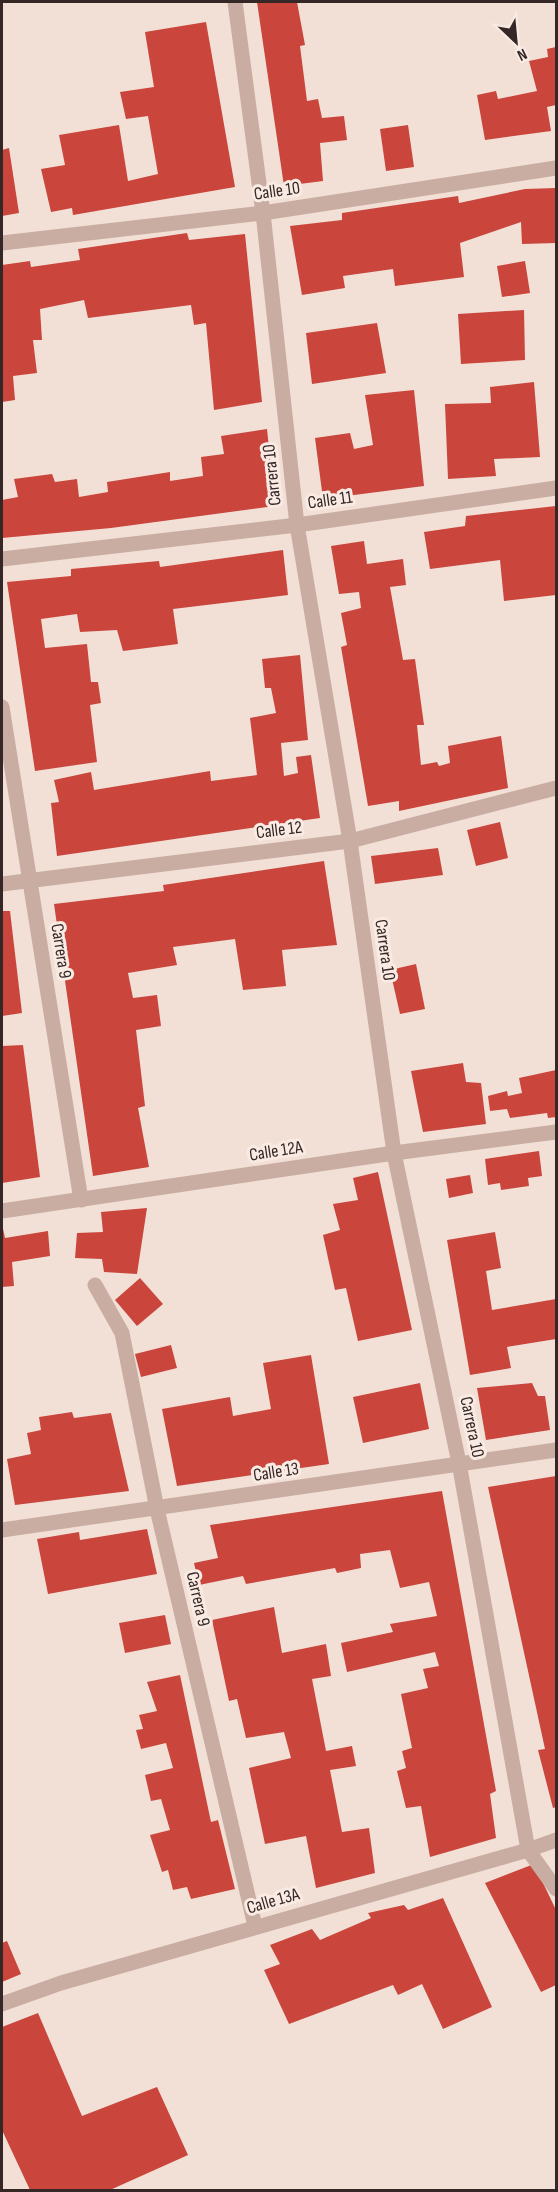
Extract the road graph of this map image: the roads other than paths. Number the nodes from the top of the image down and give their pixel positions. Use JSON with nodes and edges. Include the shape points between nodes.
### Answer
{"nodes":[{"id":1,"x":236,"y":2,"type":"edge"},
{"id":2,"x":556,"y":168,"type":"edge"},
{"id":3,"x":263,"y":213,"type":"junction"},
{"id":4,"x":2,"y":243,"type":"edge"},
{"id":5,"x":556,"y":488,"type":"edge"},
{"id":6,"x":297,"y":525,"type":"junction"},
{"id":7,"x":2,"y":559,"type":"edge"},
{"id":8,"x":2,"y":708,"type":"edge"},
{"id":9,"x":556,"y":788,"type":"edge"},
{"id":10,"x":350,"y":841,"type":"junction"},
{"id":11,"x":29,"y":879,"type":"junction"},
{"id":12,"x":2,"y":884,"type":"edge"},
{"id":13,"x":556,"y":1132,"type":"edge"},
{"id":14,"x":394,"y":1153,"type":"junction"},
{"id":15,"x":81,"y":1200,"type":"junction"},
{"id":16,"x":2,"y":1211,"type":"edge"},
{"id":17,"x":95,"y":1285,"type":"dead end"},
{"id":18,"x":556,"y":1450,"type":"edge"},
{"id":19,"x":459,"y":1463,"type":"junction"},
{"id":20,"x":157,"y":1509,"type":"junction"},
{"id":21,"x":2,"y":1530,"type":"edge"},
{"id":22,"x":556,"y":1840,"type":"edge"},
{"id":23,"x":528,"y":1850,"type":"junction"},
{"id":24,"x":556,"y":1890,"type":"edge"},
{"id":25,"x":255,"y":1926,"type":"junction"},
{"id":26,"x":2,"y":2004,"type":"edge"}],
"edges":[{"from":1,"to":3,"type":"street","name":"Carrera 10"},
{"from":2,"to":3,"type":"street","name":"Calle 10"},
{"from":3,"to":4,"type":"street","name":"Calle 10"},
{"from":3,"to":6,"type":"street","name":"Carrera 10"},
{"from":5,"to":6,"type":"street","name":"Calle 11"},
{"from":6,"to":7,"type":"street","name":"Calle 11"},
{"from":6,"to":10,"type":"street","name":"Carrera 10"},
{"from":8,"to":11,"type":"street","name":"Carrera 9"},
{"from":9,"to":10,"type":"street","name":"Calle 12"},
{"from":10,"to":11,"type":"street","name":"Calle 12"},
{"from":10,"to":14,"type":"street","name":"Carrera 10"},
{"from":11,"to":12,"type":"street","name":"Calle 12"},
{"from":11,"to":15,"type":"street","name":"Carrera 9"},
{"from":13,"to":14,"type":"street","name":"Calle 12A"},
{"from":14,"to":15,"type":"street","name":"Calle 12A"},
{"from":14,"to":19,"type":"street","name":"Carrera 10"},
{"from":15,"to":16,"type":"street","name":"Calle 12A"},
{"from":17,"to":20,"type":"street","name":"Carrera 9","via":[[122,1333]]},
{"from":18,"to":19,"type":"street","name":"Calle 13"},
{"from":19,"to":20,"type":"street","name":"Calle 13"},
{"from":19,"to":23,"type":"street","name":"Carrera 10"},
{"from":20,"to":21,"type":"street","name":"Calle 13"},
{"from":20,"to":25,"type":"street","name":"Carrera 9"},
{"from":22,"to":23,"type":"street","name":"Calle 13A"},
{"from":23,"to":24,"type":"street","name":"Carrera 10"},
{"from":23,"to":25,"type":"street","name":"Calle 13A"},
{"from":25,"to":26,"type":"street","name":"Calle 13A"}]}
